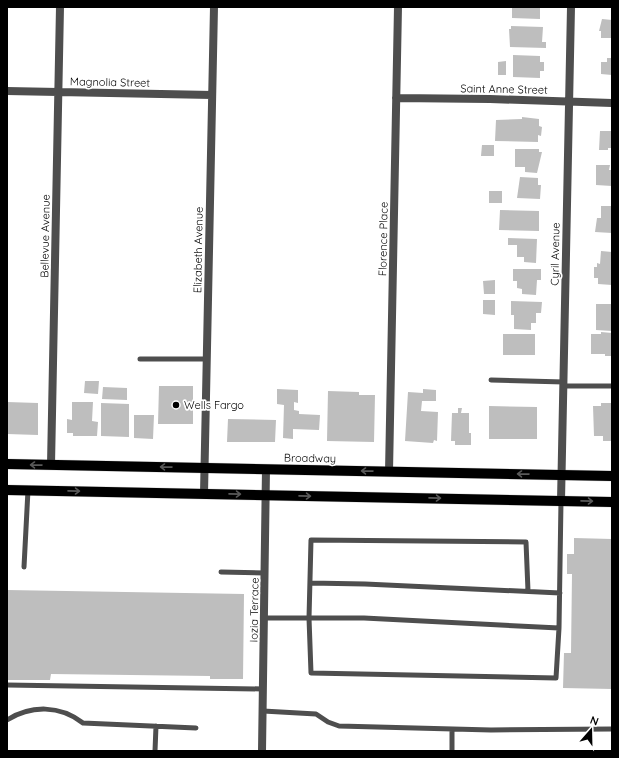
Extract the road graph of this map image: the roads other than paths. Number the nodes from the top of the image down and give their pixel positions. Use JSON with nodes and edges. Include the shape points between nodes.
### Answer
{"nodes":[{"id":1,"x":60,"y":7,"type":"edge"},
{"id":2,"x":214,"y":7,"type":"edge"},
{"id":3,"x":398,"y":7,"type":"edge"},
{"id":4,"x":571,"y":7,"type":"edge"},
{"id":5,"x":7,"y":91,"type":"edge"},
{"id":6,"x":59,"y":92,"type":"junction"},
{"id":7,"x":212,"y":95,"type":"junction"},
{"id":8,"x":396,"y":98,"type":"junction"},
{"id":9,"x":569,"y":102,"type":"junction"},
{"id":10,"x":612,"y":103,"type":"edge"},
{"id":11,"x":140,"y":358,"type":"dead end"},
{"id":12,"x":207,"y":359,"type":"junction"},
{"id":13,"x":491,"y":380,"type":"dead end"},
{"id":14,"x":564,"y":384,"type":"junction"},
{"id":15,"x":612,"y":386,"type":"edge"},
{"id":16,"x":7,"y":464,"type":"edge"},
{"id":17,"x":51,"y":465,"type":"junction"},
{"id":18,"x":204,"y":468,"type":"junction"},
{"id":19,"x":266,"y":469,"type":"junction"},
{"id":20,"x":389,"y":472,"type":"junction"},
{"id":21,"x":562,"y":475,"type":"junction"},
{"id":22,"x":612,"y":476,"type":"edge"},
{"id":23,"x":7,"y":490,"type":"edge"},
{"id":24,"x":28,"y":490,"type":"junction"},
{"id":25,"x":204,"y":494,"type":"junction"},
{"id":26,"x":266,"y":495,"type":"junction"},
{"id":27,"x":561,"y":501,"type":"junction"},
{"id":28,"x":612,"y":502,"type":"edge"},
{"id":29,"x":24,"y":567,"type":"dead end"},
{"id":30,"x":221,"y":572,"type":"dead end"},
{"id":31,"x":265,"y":573,"type":"junction"},
{"id":32,"x":310,"y":583,"type":"junction"},
{"id":33,"x":528,"y":592,"type":"junction"},
{"id":34,"x":560,"y":593,"type":"junction"},
{"id":35,"x":265,"y":618,"type":"junction"},
{"id":36,"x":309,"y":618,"type":"junction"},
{"id":37,"x":559,"y":628,"type":"junction"},
{"id":38,"x":7,"y":685,"type":"edge"},
{"id":39,"x":263,"y":689,"type":"junction"},
{"id":40,"x":263,"y":711,"type":"junction"},
{"id":41,"x":7,"y":720,"type":"edge"},
{"id":42,"x":156,"y":726,"type":"junction"},
{"id":43,"x":196,"y":728,"type":"dead end"},
{"id":44,"x":452,"y":729,"type":"junction"},
{"id":45,"x":612,"y":729,"type":"edge"},
{"id":46,"x":155,"y":751,"type":"edge"},
{"id":47,"x":262,"y":751,"type":"edge"},
{"id":48,"x":452,"y":751,"type":"edge"}],
"edges":[{"from":1,"to":6,"type":"street","name":"Bellevue Avenue"},
{"from":2,"to":7,"type":"street","name":"Elizabeth Avenue"},
{"from":3,"to":8,"type":"street","name":"Florence Place"},
{"from":4,"to":9,"type":"street","name":"Cyril Avenue"},
{"from":5,"to":6,"type":"street","name":"Magnolia Street"},
{"from":6,"to":7,"type":"street","name":"Magnolia Street"},
{"from":6,"to":17,"type":"street","name":"Bellevue Avenue"},
{"from":7,"to":12,"type":"street","name":"Elizabeth Avenue"},
{"from":8,"to":9,"type":"street","name":"Saint Anne Street"},
{"from":8,"to":20,"type":"street","name":"Florence Place"},
{"from":9,"to":10,"type":"street","name":"Saint Anne Street"},
{"from":9,"to":14,"type":"street","name":"Cyril Avenue"},
{"from":11,"to":12,"type":"lane"},
{"from":12,"to":18,"type":"street","name":"Elizabeth Avenue"},
{"from":13,"to":14,"type":"lane"},
{"from":14,"to":15,"type":"lane"},
{"from":14,"to":21,"type":"street","name":"Cyril Avenue"},
{"from":17,"to":16,"type":"main road","name":"Broadway","one_way":true},
{"from":18,"to":17,"type":"main road","name":"Broadway","one_way":true},
{"from":18,"to":19,"type":"main road","name":"Broadway"},
{"from":18,"to":25,"type":"street","name":"Elizabeth Avenue"},
{"from":20,"to":19,"type":"main road","name":"Broadway","one_way":true},
{"from":19,"to":26,"type":"street","name":"Iozia Terrace"},
{"from":21,"to":20,"type":"main road","name":"Broadway","one_way":true},
{"from":21,"to":22,"type":"main road","name":"Broadway"},
{"from":21,"to":27,"type":"street","name":"Cyril Avenue"},
{"from":23,"to":24,"type":"main road"},
{"from":24,"to":25,"type":"main road","one_way":true},
{"from":24,"to":29,"type":"lane"},
{"from":25,"to":26,"type":"main road","one_way":true},
{"from":26,"to":27,"type":"main road","one_way":true},
{"from":26,"to":31,"type":"street","name":"Iozia Terrace"},
{"from":27,"to":28,"type":"main road","one_way":true},
{"from":27,"to":34,"type":"lane"},
{"from":30,"to":31,"type":"lane"},
{"from":31,"to":35,"type":"street","name":"Iozia Terrace"},
{"from":32,"to":33,"type":"lane"},
{"from":32,"to":33,"type":"lane","via":[[312,540],[512,541],[526,542]]},
{"from":32,"to":36,"type":"lane"},
{"from":33,"to":34,"type":"lane"},
{"from":34,"to":37,"type":"lane"},
{"from":35,"to":36,"type":"lane"},
{"from":35,"to":39,"type":"street","name":"Iozia Terrace"},
{"from":36,"to":37,"type":"lane","via":[[364,618]]},
{"from":36,"to":37,"type":"lane","via":[[311,673],[556,678]]},
{"from":38,"to":39,"type":"lane"},
{"from":39,"to":40,"type":"street","name":"Iozia Terrace"},
{"from":40,"to":44,"type":"lane","via":[[316,714],[340,726]]},
{"from":40,"to":47,"type":"street","name":"Iozia Terrace"},
{"from":41,"to":42,"type":"lane","via":[[19,712],[48,709],[73,715],[83,723]]},
{"from":42,"to":43,"type":"lane"},
{"from":42,"to":46,"type":"lane"},
{"from":44,"to":45,"type":"lane"},
{"from":44,"to":48,"type":"lane"}]}
